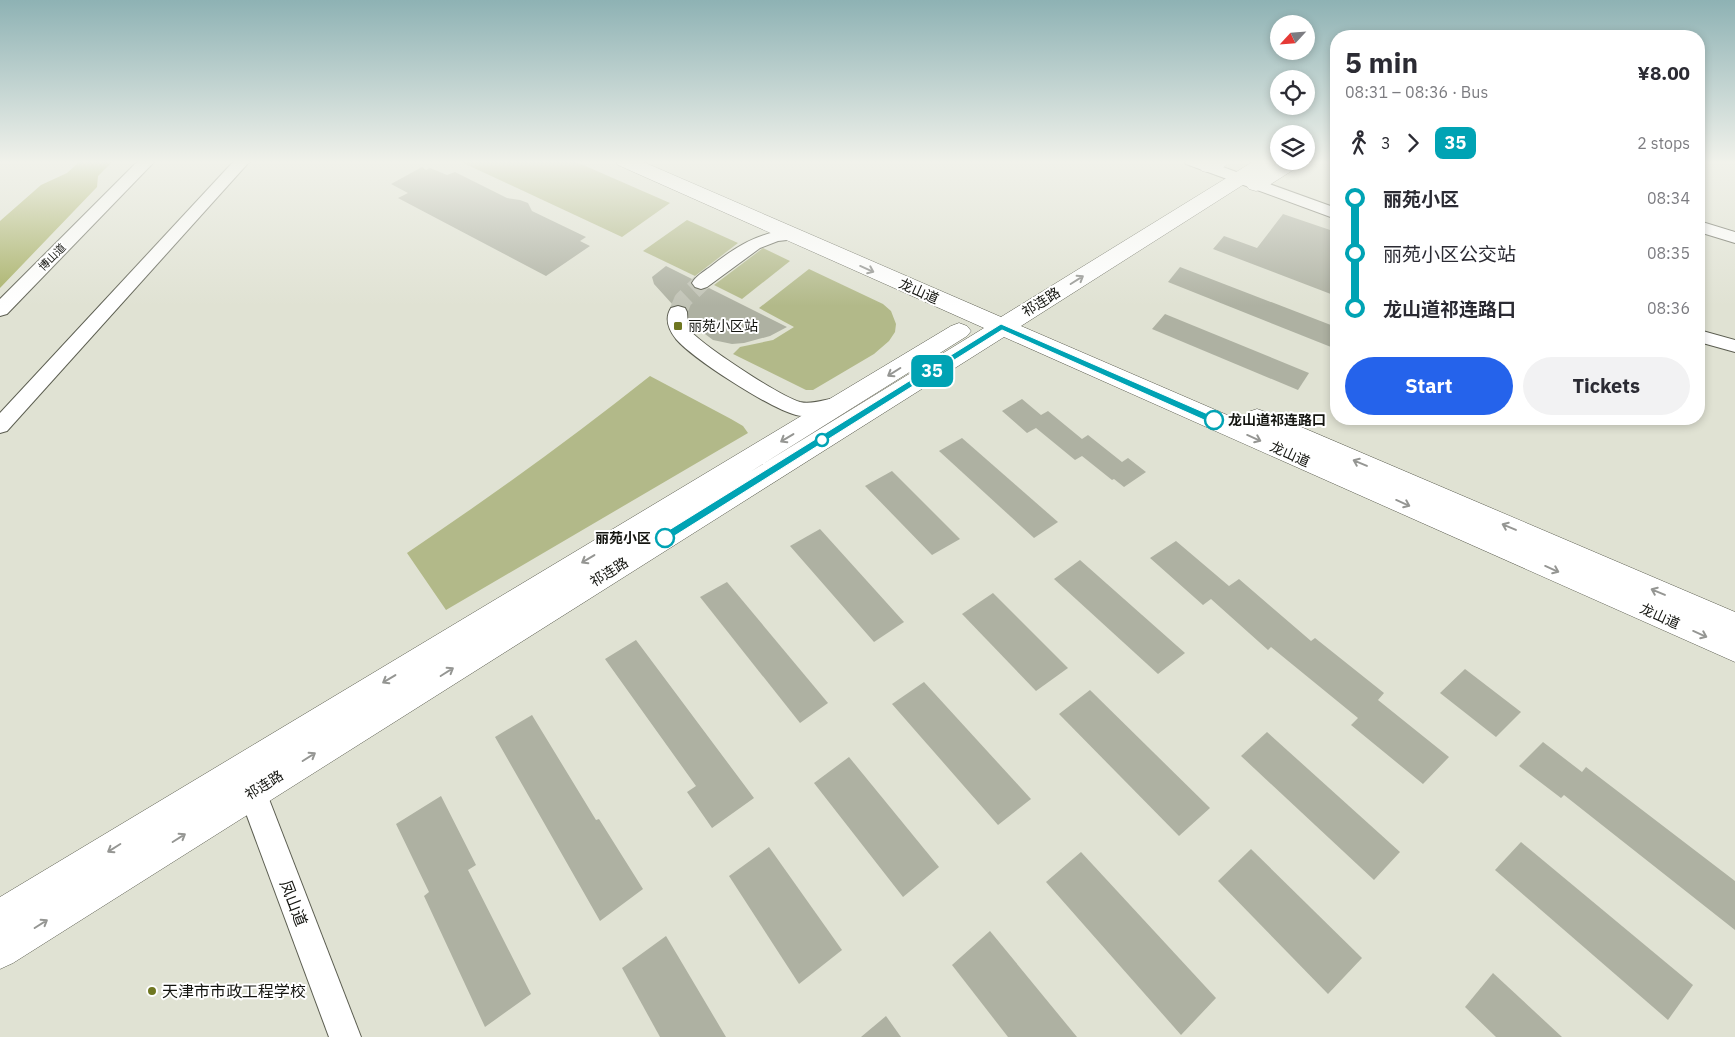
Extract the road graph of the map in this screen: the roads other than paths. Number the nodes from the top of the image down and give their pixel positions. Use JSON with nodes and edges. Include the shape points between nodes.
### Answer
{"nodes":[{"id":1,"x":99,"y":209,"type":"edge"},
{"id":2,"x":198,"y":209,"type":"edge"},
{"id":3,"x":734,"y":209,"type":"edge"},
{"id":4,"x":764,"y":209,"type":"edge"},
{"id":5,"x":1164,"y":209,"type":"edge"},
{"id":6,"x":1705,"y":228,"type":"edge"},
{"id":7,"x":790,"y":234,"type":"junction"},
{"id":8,"x":1735,"y":238,"type":"edge"},
{"id":9,"x":701,"y":283,"type":"tunnel mouth"},
{"id":10,"x":0,"y":310,"type":"edge"},
{"id":11,"x":678,"y":312,"type":"dead end"},
{"id":12,"x":1000,"y":317,"type":"junction"},
{"id":13,"x":1705,"y":338,"type":"edge"},
{"id":14,"x":1735,"y":346,"type":"edge"},
{"id":15,"x":843,"y":404,"type":"junction"},
{"id":16,"x":0,"y":426,"type":"edge"},
{"id":17,"x":1735,"y":625,"type":"edge"},
{"id":18,"x":1735,"y":649,"type":"edge"},
{"id":19,"x":241,"y":784,"type":"junction"},
{"id":20,"x":0,"y":918,"type":"edge"},
{"id":21,"x":0,"y":950,"type":"edge"},
{"id":22,"x":329,"y":1037,"type":"edge"},
{"id":23,"x":345,"y":1037,"type":"edge"}],
"edges":[{"from":1,"to":10,"type":"street","name":"博山道"},
{"from":2,"to":16,"type":"street"},
{"from":3,"to":7,"type":"main road","name":"龙山道"},
{"from":4,"to":12,"type":"main road","name":"龙山道"},
{"from":5,"to":12,"type":"main road","name":"祁连路"},
{"from":6,"to":8,"type":"street"},
{"from":7,"to":9,"type":"street","via":[[762,239]]},
{"from":7,"to":12,"type":"main road","name":"龙山道","one_way":true},
{"from":11,"to":15,"type":"street","via":[[679,329],[696,348],[788,405],[807,410]]},
{"from":12,"to":15,"type":"main road","name":"祁连路","one_way":true},
{"from":17,"to":12,"type":"main road","name":"龙山道","one_way":true},
{"from":12,"to":18,"type":"main road","name":"龙山道","one_way":true},
{"from":19,"to":12,"type":"main road","name":"祁连路","one_way":true,"via":[[832,434]]},
{"from":13,"to":14,"type":"street"},
{"from":15,"to":19,"type":"main road","name":"祁连路","one_way":true},
{"from":19,"to":20,"type":"main road","name":"祁连路","one_way":true},
{"from":21,"to":19,"type":"main road","name":"祁连路","one_way":true},
{"from":19,"to":22,"type":"street","name":"凤山道"},
{"from":19,"to":23,"type":"street","name":"凤山道"}]}
